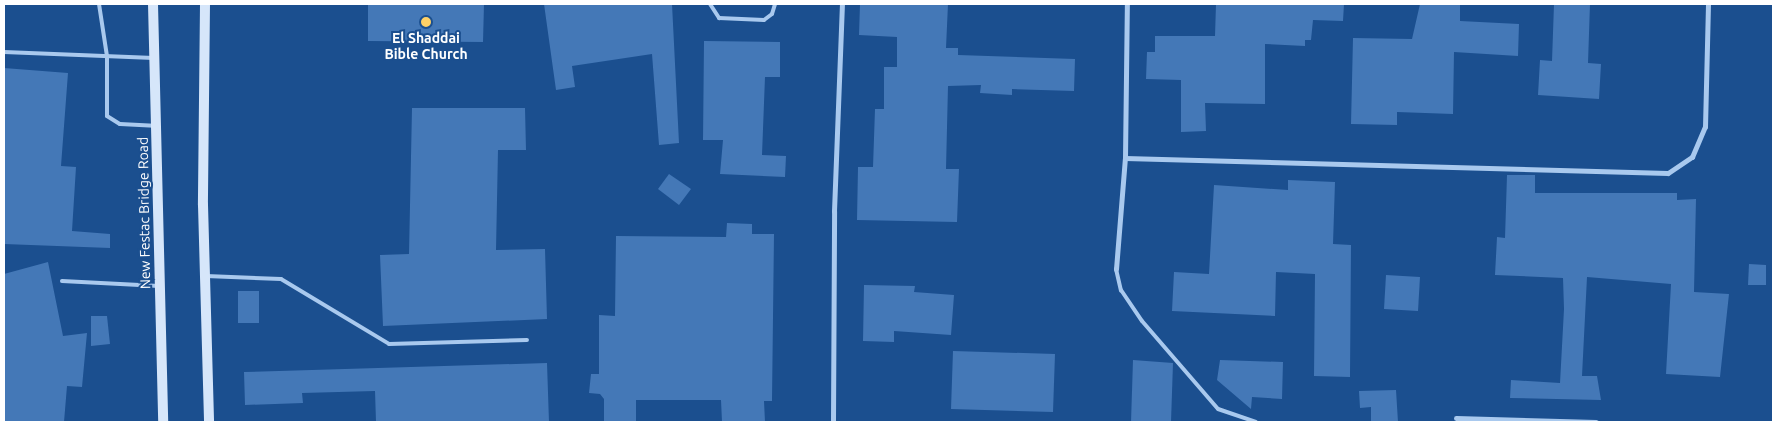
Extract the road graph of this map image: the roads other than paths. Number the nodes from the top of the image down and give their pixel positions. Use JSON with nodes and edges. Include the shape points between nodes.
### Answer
{"nodes":[{"id":1,"x":99,"y":4,"type":"edge"},
{"id":2,"x":153,"y":4,"type":"edge"},
{"id":3,"x":205,"y":4,"type":"edge"},
{"id":4,"x":710,"y":4,"type":"edge"},
{"id":5,"x":775,"y":4,"type":"edge"},
{"id":6,"x":842,"y":4,"type":"edge"},
{"id":7,"x":1127,"y":4,"type":"edge"},
{"id":8,"x":1708,"y":4,"type":"edge"},
{"id":9,"x":4,"y":52,"type":"edge"},
{"id":10,"x":107,"y":56,"type":"junction"},
{"id":11,"x":154,"y":58,"type":"junction"},
{"id":12,"x":156,"y":126,"type":"junction"},
{"id":13,"x":1125,"y":158,"type":"junction"},
{"id":14,"x":1116,"y":269,"type":"joint"},
{"id":15,"x":206,"y":276,"type":"junction"},
{"id":16,"x":62,"y":281,"type":"dead end"},
{"id":17,"x":159,"y":286,"type":"junction"},
{"id":18,"x":527,"y":340,"type":"dead end"},
{"id":19,"x":1456,"y":418,"type":"dead end"},
{"id":20,"x":163,"y":422,"type":"edge"},
{"id":21,"x":209,"y":422,"type":"edge"},
{"id":22,"x":833,"y":422,"type":"edge"},
{"id":23,"x":1256,"y":422,"type":"edge"},
{"id":24,"x":1596,"y":422,"type":"edge"}],
"edges":[{"from":1,"to":10,"type":"lane"},
{"from":2,"to":11,"type":"main road","name":"New Festac Bridge Road"},
{"from":3,"to":15,"type":"main road"},
{"from":4,"to":5,"type":"lane","via":[[718,18],[764,20]]},
{"from":6,"to":22,"type":"street","via":[[834,211]]},
{"from":7,"to":13,"type":"street"},
{"from":8,"to":13,"type":"street","via":[[1705,127],[1692,157],[1668,173]]},
{"from":9,"to":10,"type":"lane"},
{"from":10,"to":11,"type":"lane"},
{"from":10,"to":12,"type":"lane","via":[[107,116],[120,124]]},
{"from":11,"to":12,"type":"main road","name":"New Festac Bridge Road"},
{"from":12,"to":17,"type":"main road","name":"New Festac Bridge Road"},
{"from":13,"to":14,"type":"street"},
{"from":14,"to":23,"type":"lane","via":[[1121,290],[1142,321],[1218,410]]},
{"from":15,"to":18,"type":"lane","via":[[281,279],[389,344]]},
{"from":15,"to":21,"type":"main road"},
{"from":16,"to":17,"type":"lane"},
{"from":17,"to":20,"type":"main road","name":"New Festac Bridge Road"},
{"from":19,"to":24,"type":"street"}]}
